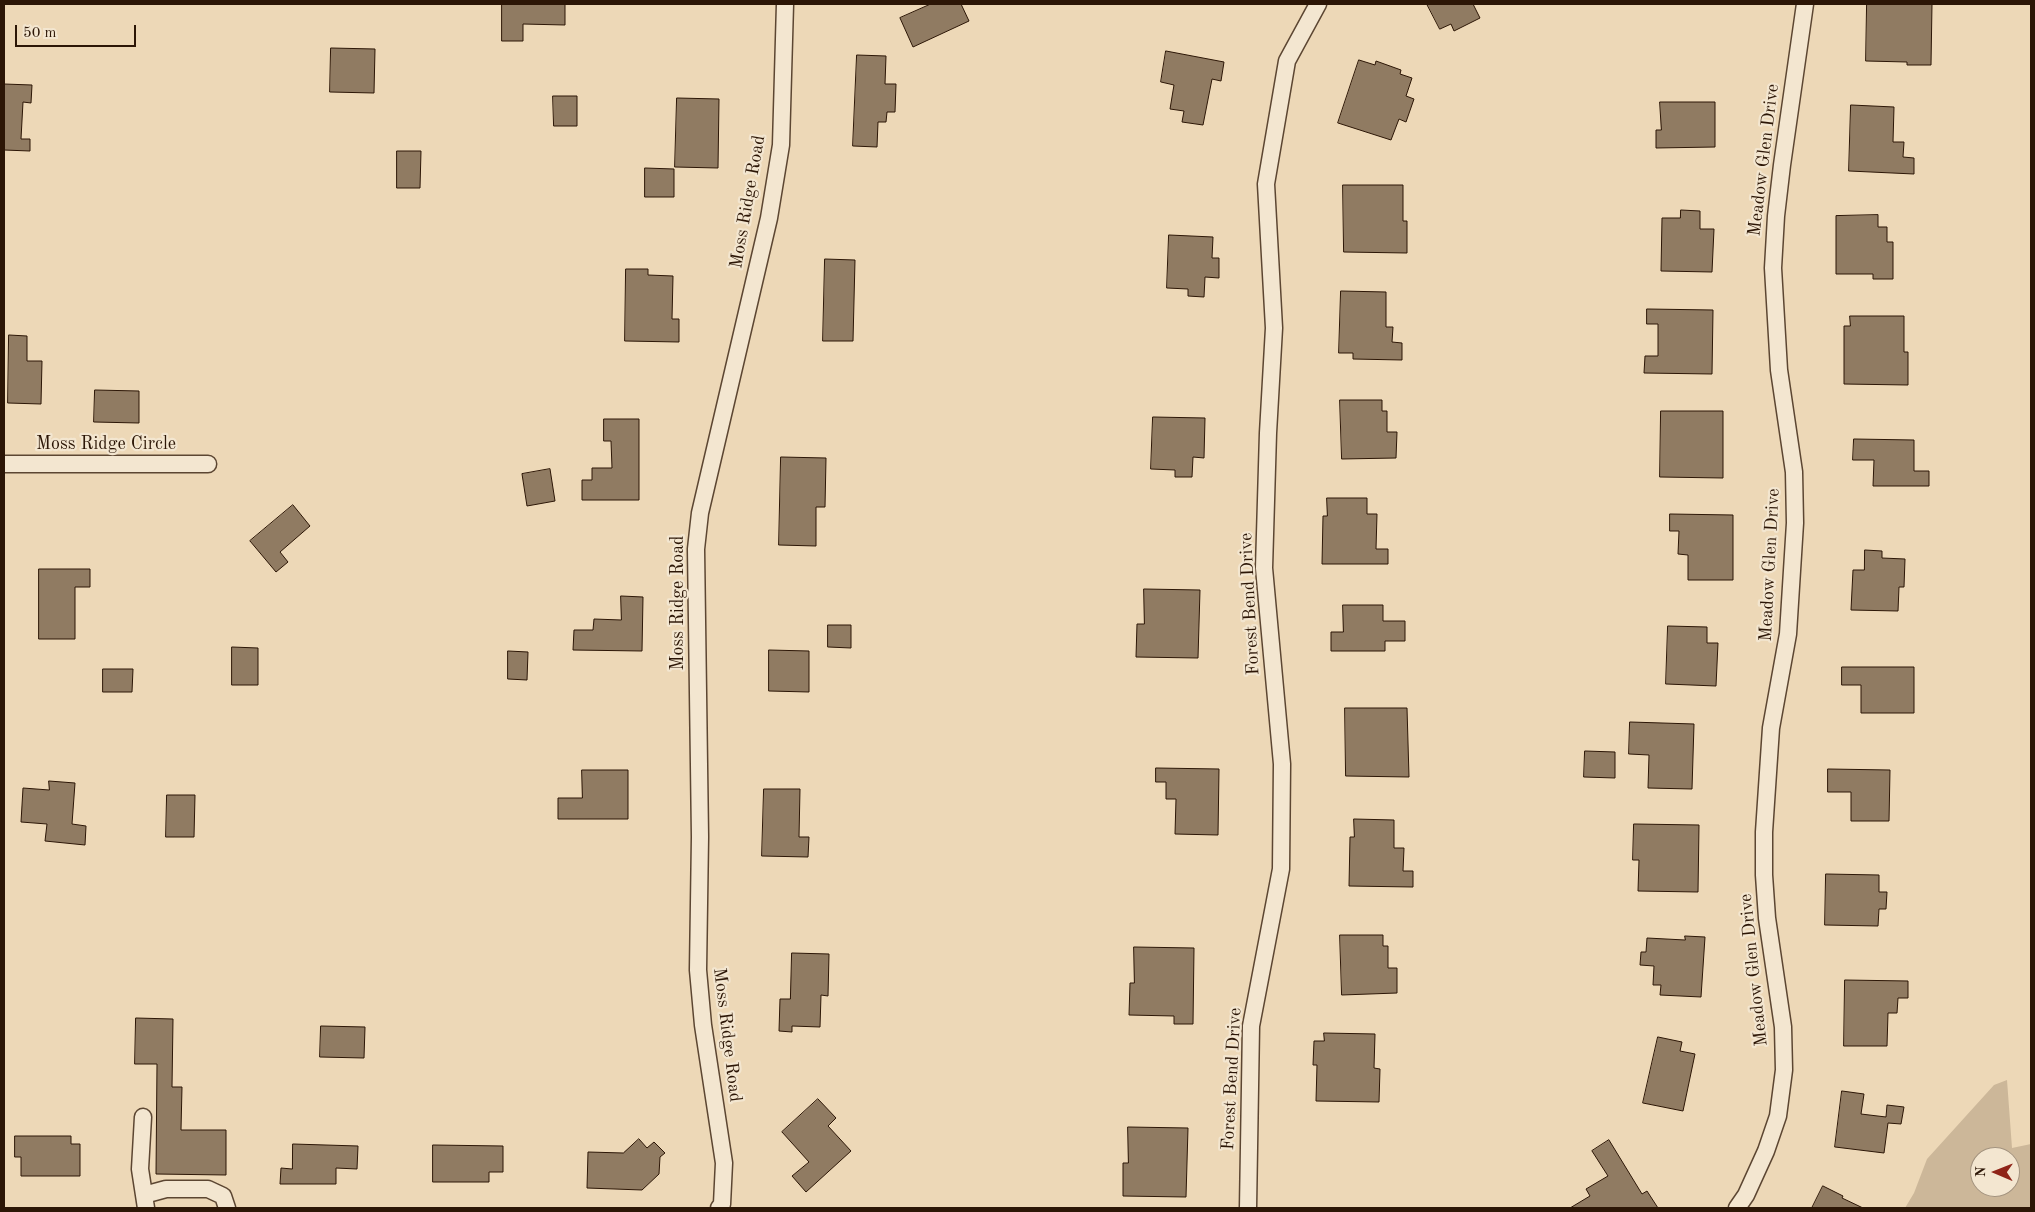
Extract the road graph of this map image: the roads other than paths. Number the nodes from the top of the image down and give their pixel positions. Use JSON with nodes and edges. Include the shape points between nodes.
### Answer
{"nodes":[{"id":1,"x":785,"y":4,"type":"edge"},
{"id":2,"x":1318,"y":4,"type":"edge"},
{"id":3,"x":1806,"y":4,"type":"edge"},
{"id":4,"x":4,"y":464,"type":"edge"},
{"id":5,"x":208,"y":464,"type":"dead end"},
{"id":6,"x":142,"y":1116,"type":"dead end"},
{"id":7,"x":145,"y":1202,"type":"edge"},
{"id":8,"x":226,"y":1208,"type":"edge"},
{"id":9,"x":719,"y":1208,"type":"edge"},
{"id":10,"x":1248,"y":1208,"type":"edge"},
{"id":11,"x":1737,"y":1208,"type":"edge"}],
"edges":[{"from":1,"to":9,"type":"street","name":"Moss Ridge Road","via":[[781,145],[769,218],[700,512],[696,549],[700,837],[698,970],[724,1163],[723,1195]]},
{"from":2,"to":10,"type":"street","name":"Forest Bend Drive","via":[[1288,61],[1266,184],[1274,328],[1264,568],[1282,764],[1281,869],[1251,1026]]},
{"from":3,"to":11,"type":"street","name":"Meadow Glen Drive","via":[[1782,164],[1773,268],[1779,370],[1794,472],[1795,523],[1788,634],[1771,728],[1764,832],[1767,918],[1784,1027],[1784,1070],[1778,1116],[1766,1151]]},
{"from":4,"to":5,"type":"street","name":"Moss Ridge Circle"},
{"from":6,"to":7,"type":"street","via":[[140,1169]]},
{"from":7,"to":8,"type":"street","via":[[166,1189],[208,1189],[223,1196]]}]}
